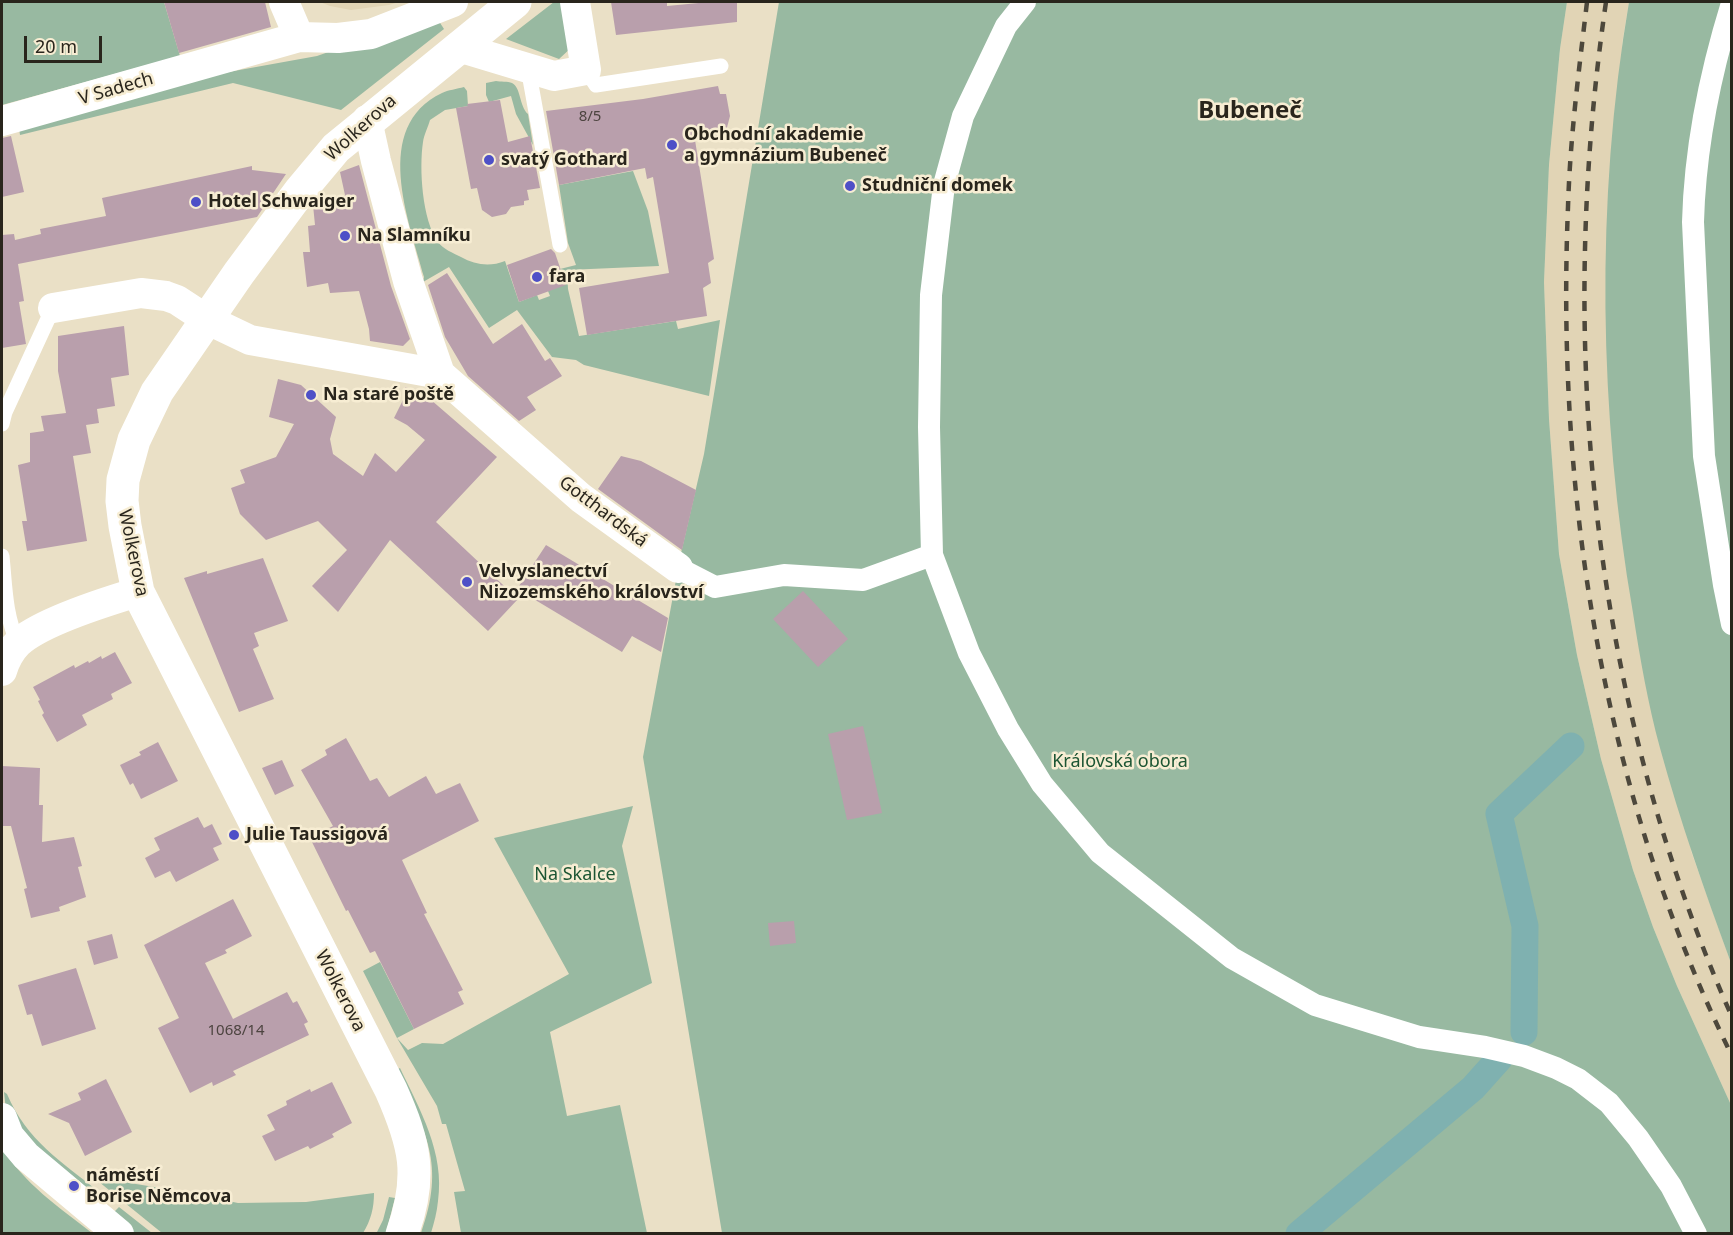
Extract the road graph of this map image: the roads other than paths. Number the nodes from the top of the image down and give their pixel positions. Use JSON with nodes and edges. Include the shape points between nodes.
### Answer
{"nodes":[{"id":1,"x":284,"y":2,"type":"edge"},
{"id":2,"x":453,"y":2,"type":"edge"},
{"id":3,"x":515,"y":2,"type":"edge"},
{"id":4,"x":574,"y":2,"type":"edge"},
{"id":5,"x":1025,"y":2,"type":"edge"},
{"id":6,"x":1731,"y":3,"type":"edge"},
{"id":7,"x":299,"y":37,"type":"junction"},
{"id":8,"x":458,"y":47,"type":"junction"},
{"id":9,"x":721,"y":66,"type":"dead end"},
{"id":10,"x":528,"y":68,"type":"junction"},
{"id":11,"x":586,"y":70,"type":"junction"},
{"id":12,"x":367,"y":120,"type":"junction"},
{"id":13,"x":2,"y":122,"type":"edge"},
{"id":14,"x":560,"y":245,"type":"dead end"},
{"id":15,"x":53,"y":308,"type":"joint"},
{"id":16,"x":206,"y":319,"type":"junction"},
{"id":17,"x":440,"y":374,"type":"junction"},
{"id":18,"x":2,"y":424,"type":"edge"},
{"id":19,"x":932,"y":555,"type":"junction"},
{"id":20,"x":2,"y":556,"type":"edge"},
{"id":21,"x":678,"y":568,"type":"joint"},
{"id":22,"x":138,"y":592,"type":"junction"},
{"id":23,"x":1731,"y":624,"type":"edge"},
{"id":24,"x":18,"y":643,"type":"junction"},
{"id":25,"x":2,"y":671,"type":"edge"},
{"id":26,"x":2,"y":1118,"type":"edge"},
{"id":27,"x":119,"y":1233,"type":"edge"},
{"id":28,"x":402,"y":1233,"type":"edge"},
{"id":29,"x":1696,"y":1233,"type":"edge"}],
"edges":[{"from":1,"to":7,"type":"street"},
{"from":2,"to":7,"type":"street","name":"V Sadech","via":[[371,34]]},
{"from":3,"to":8,"type":"street","name":"Wolkerova"},
{"from":4,"to":11,"type":"street"},
{"from":5,"to":19,"type":"street","via":[[1006,26],[963,116],[944,185],[931,295]]},
{"from":6,"to":23,"type":"street","via":[[1708,89],[1693,222],[1704,456]]},
{"from":7,"to":13,"type":"street","name":"V Sadech"},
{"from":8,"to":10,"type":"street"},
{"from":8,"to":12,"type":"street","name":"Wolkerova"},
{"from":9,"to":11,"type":"lane","via":[[596,85]]},
{"from":10,"to":11,"type":"street","via":[[554,76]]},
{"from":10,"to":14,"type":"lane"},
{"from":12,"to":16,"type":"street","name":"Wolkerova","via":[[336,148],[300,191]]},
{"from":12,"to":17,"type":"street","name":"Gotthardská","via":[[408,281]]},
{"from":15,"to":16,"type":"street","via":[[153,293],[177,300]]},
{"from":15,"to":18,"type":"lane"},
{"from":16,"to":17,"type":"street","via":[[250,340]]},
{"from":16,"to":22,"type":"street","name":"Wolkerova","via":[[149,406],[127,460],[122,501],[124,526]]},
{"from":17,"to":21,"type":"street","name":"Gotthardská","via":[[581,498]]},
{"from":19,"to":21,"type":"street","name":"Gotthardská","via":[[863,580],[784,575],[715,587]]},
{"from":19,"to":29,"type":"street","via":[[969,653],[1008,729],[1042,784],[1100,853],[1232,958],[1315,1005],[1419,1037],[1524,1056],[1578,1079],[1610,1103],[1638,1138],[1671,1186]]},
{"from":20,"to":24,"type":"lane","via":[[8,614]]},
{"from":22,"to":24,"type":"street","via":[[42,628]]},
{"from":22,"to":28,"type":"street","name":"Wolkerova","via":[[391,1090],[411,1141],[414,1164]]},
{"from":24,"to":25,"type":"street"},
{"from":26,"to":27,"type":"street","via":[[9,1136],[26,1156]]}]}
